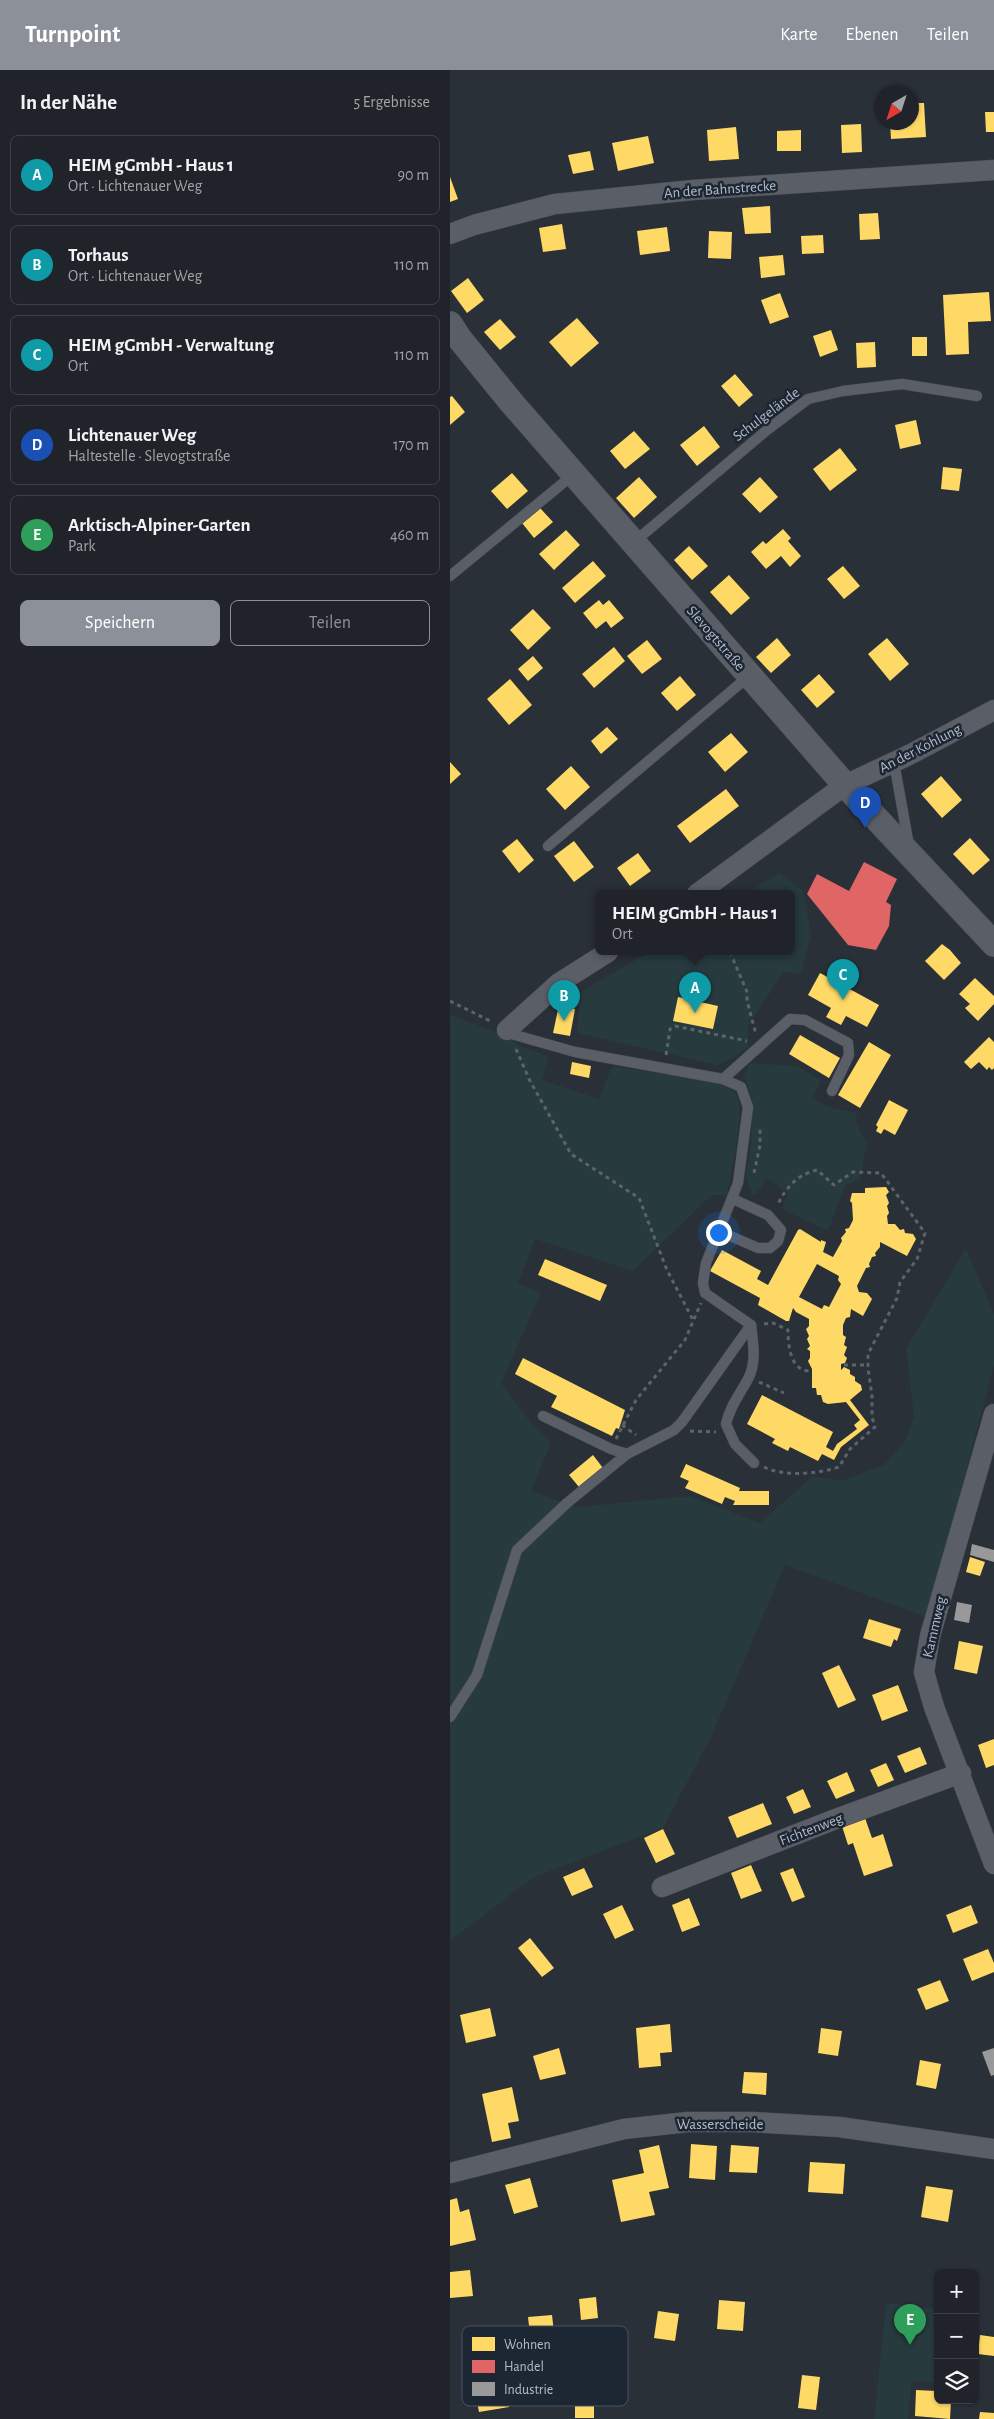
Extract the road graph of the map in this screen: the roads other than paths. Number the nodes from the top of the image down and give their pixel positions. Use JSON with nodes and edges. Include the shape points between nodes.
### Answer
{"nodes":[{"id":1,"x":994,"y":170,"type":"edge"},
{"id":2,"x":450,"y":234,"type":"edge"},
{"id":3,"x":450,"y":324,"type":"edge"},
{"id":4,"x":977,"y":396,"type":"dead end"},
{"id":5,"x":574,"y":474,"type":"junction"},
{"id":6,"x":633,"y":543,"type":"junction"},
{"id":7,"x":450,"y":576,"type":"edge"},
{"id":8,"x":750,"y":676,"type":"junction"},
{"id":9,"x":994,"y":710,"type":"edge"},
{"id":10,"x":894,"y":762,"type":"junction"},
{"id":11,"x":845,"y":785,"type":"junction"},
{"id":12,"x":548,"y":846,"type":"dead end"},
{"id":13,"x":911,"y":856,"type":"junction"},
{"id":14,"x":702,"y":890,"type":"edge"},
{"id":15,"x":994,"y":944,"type":"edge"},
{"id":16,"x":603,"y":955,"type":"edge"},
{"id":17,"x":507,"y":1030,"type":"joint"},
{"id":18,"x":723,"y":1079,"type":"junction"},
{"id":19,"x":832,"y":1091,"type":"dead end"},
{"id":20,"x":733,"y":1199,"type":"junction"},
{"id":21,"x":719,"y":1231,"type":"junction"},
{"id":22,"x":751,"y":1325,"type":"junction"},
{"id":23,"x":994,"y":1414,"type":"edge"},
{"id":24,"x":543,"y":1416,"type":"dead end"},
{"id":25,"x":627,"y":1454,"type":"junction"},
{"id":26,"x":754,"y":1463,"type":"road end"},
{"id":27,"x":450,"y":1717,"type":"edge"},
{"id":28,"x":961,"y":1773,"type":"junction"},
{"id":29,"x":994,"y":1864,"type":"edge"},
{"id":30,"x":662,"y":1887,"type":"dead end"},
{"id":31,"x":994,"y":2149,"type":"edge"},
{"id":32,"x":450,"y":2173,"type":"edge"}],
"edges":[{"from":1,"to":2,"type":"street","name":"An der Bahnstrecke","via":[[693,190],[555,204]]},
{"from":3,"to":5,"type":"street","name":"Slevogtstraße"},
{"from":4,"to":6,"type":"lane","name":"Schulgelände","via":[[902,384],[808,399],[773,424]]},
{"from":5,"to":6,"type":"street","name":"Slevogtstraße"},
{"from":5,"to":7,"type":"lane"},
{"from":6,"to":8,"type":"street","name":"Slevogtstraße"},
{"from":8,"to":11,"type":"street","name":"Slevogtstraße"},
{"from":8,"to":12,"type":"lane"},
{"from":9,"to":10,"type":"street","name":"An der Kohlung"},
{"from":10,"to":11,"type":"street","name":"An der Kohlung"},
{"from":10,"to":13,"type":"lane"},
{"from":11,"to":13,"type":"street","name":"Slevogtstraße"},
{"from":11,"to":14,"type":"street","name":"An der Kohlung"},
{"from":13,"to":15,"type":"street","name":"Slevogtstraße"},
{"from":16,"to":17,"type":"street","via":[[559,983]]},
{"from":17,"to":18,"type":"lane","via":[[575,1052]]},
{"from":18,"to":19,"type":"lane","via":[[790,1019],[805,1020],[848,1044],[849,1055]]},
{"from":18,"to":20,"type":"lane","via":[[741,1087],[748,1107]]},
{"from":20,"to":21,"type":"lane"},
{"from":20,"to":21,"type":"lane","via":[[771,1217],[781,1230],[778,1241],[770,1248],[758,1248]]},
{"from":21,"to":22,"type":"lane","via":[[706,1263],[702,1283],[705,1294]]},
{"from":22,"to":25,"type":"lane","via":[[682,1422],[674,1430]]},
{"from":22,"to":26,"type":"lane","via":[[754,1355],[749,1377],[735,1399],[726,1424],[735,1444]]},
{"from":23,"to":28,"type":"street","name":"Kammweg","via":[[930,1636],[924,1672],[934,1707]]},
{"from":24,"to":25,"type":"lane"},
{"from":25,"to":27,"type":"lane","via":[[566,1503],[517,1550],[477,1675]]},
{"from":28,"to":29,"type":"street","name":"Kammweg"},
{"from":28,"to":30,"type":"street","name":"Fichtenweg"},
{"from":31,"to":32,"type":"street","name":"Wasserscheide","via":[[839,2127],[688,2122],[624,2129]]}]}
